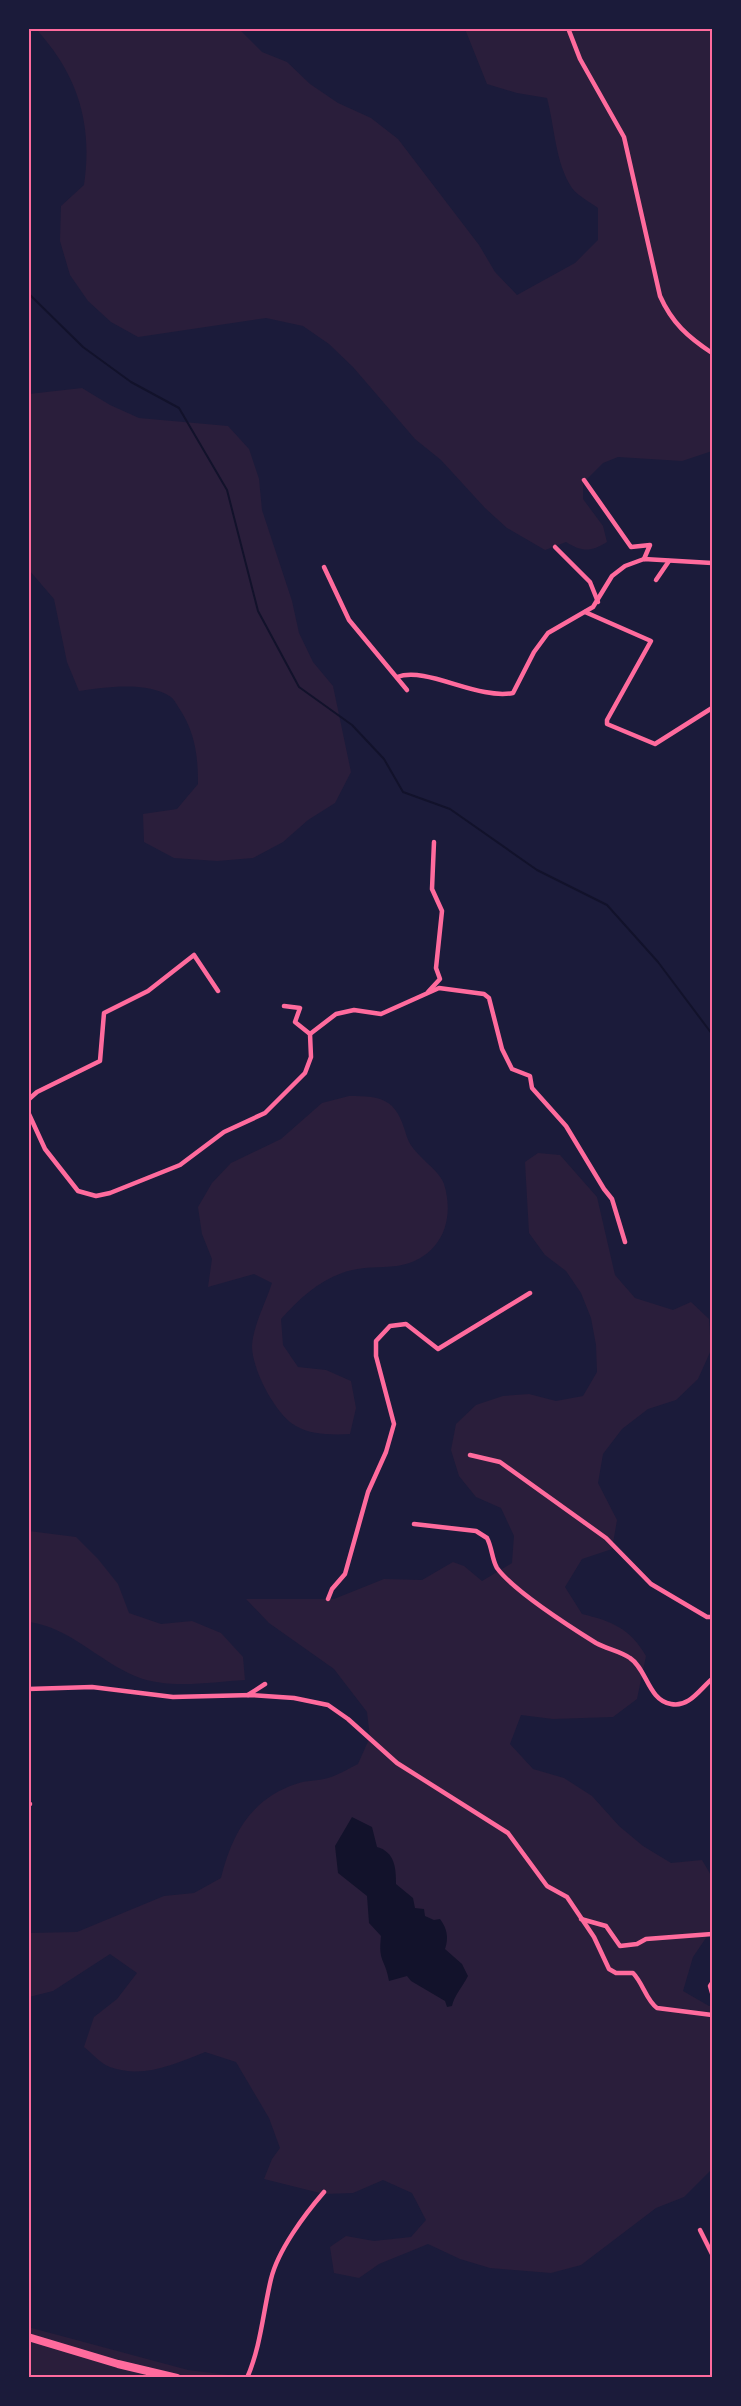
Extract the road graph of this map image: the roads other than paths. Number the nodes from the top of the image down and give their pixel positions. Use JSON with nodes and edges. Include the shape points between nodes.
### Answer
{"nodes":[{"id":1,"x":568,"y":28,"type":"edge"},
{"id":2,"x":712,"y":353,"type":"edge"},
{"id":3,"x":584,"y":480,"type":"dead end"},
{"id":4,"x":555,"y":547,"type":"dead end"},
{"id":5,"x":644,"y":559,"type":"junction"},
{"id":6,"x":669,"y":561,"type":"junction"},
{"id":7,"x":712,"y":563,"type":"edge"},
{"id":8,"x":324,"y":567,"type":"dead end"},
{"id":9,"x":656,"y":580,"type":"dead end"},
{"id":10,"x":598,"y":602,"type":"junction"},
{"id":11,"x":585,"y":612,"type":"junction"},
{"id":12,"x":397,"y":677,"type":"junction"},
{"id":13,"x":407,"y":690,"type":"dead end"},
{"id":14,"x":712,"y":708,"type":"edge"},
{"id":15,"x":434,"y":842,"type":"dead end"},
{"id":16,"x":218,"y":991,"type":"dead end"},
{"id":17,"x":424,"y":997,"type":"junction"},
{"id":18,"x":284,"y":1005,"type":"dead end"},
{"id":19,"x":310,"y":1034,"type":"junction"},
{"id":20,"x":28,"y":1100,"type":"edge"},
{"id":21,"x":28,"y":1112,"type":"edge"},
{"id":22,"x":625,"y":1242,"type":"dead end"},
{"id":23,"x":531,"y":1293,"type":"dead end"},
{"id":24,"x":471,"y":1455,"type":"dead end"},
{"id":25,"x":414,"y":1524,"type":"dead end"},
{"id":26,"x":328,"y":1599,"type":"dead end"},
{"id":27,"x":712,"y":1617,"type":"edge"},
{"id":28,"x":712,"y":1679,"type":"edge"},
{"id":29,"x":265,"y":1684,"type":"dead end"},
{"id":30,"x":28,"y":1689,"type":"edge"},
{"id":31,"x":248,"y":1695,"type":"junction"},
{"id":32,"x":581,"y":1919,"type":"junction"},
{"id":33,"x":712,"y":1934,"type":"edge"},
{"id":34,"x":712,"y":1983,"type":"edge"},
{"id":35,"x":712,"y":1993,"type":"edge"},
{"id":36,"x":712,"y":2015,"type":"edge"},
{"id":37,"x":324,"y":2192,"type":"dead end"},
{"id":38,"x":700,"y":2230,"type":"dead end"},
{"id":39,"x":712,"y":2254,"type":"edge"},
{"id":40,"x":28,"y":2337,"type":"edge"},
{"id":41,"x":177,"y":2378,"type":"edge"},
{"id":42,"x":247,"y":2378,"type":"edge"}],
"edges":[{"from":1,"to":2,"type":"street","via":[[580,59],[624,137],[652,270],[663,303],[688,338]]},
{"from":3,"to":5,"type":"street","via":[[631,547],[650,545]]},
{"from":4,"to":10,"type":"street","via":[[590,582]]},
{"from":5,"to":6,"type":"street"},
{"from":5,"to":10,"type":"street","via":[[612,576]]},
{"from":6,"to":7,"type":"street"},
{"from":6,"to":9,"type":"street"},
{"from":8,"to":12,"type":"street","via":[[349,620]]},
{"from":10,"to":11,"type":"street"},
{"from":11,"to":12,"type":"street","via":[[548,633],[513,693],[460,687],[409,673]]},
{"from":11,"to":14,"type":"street","via":[[651,641],[608,724],[655,744]]},
{"from":12,"to":13,"type":"street"},
{"from":15,"to":17,"type":"street","via":[[432,890],[442,911],[436,968],[440,979]]},
{"from":16,"to":20,"type":"street","via":[[194,955],[148,991],[104,1013],[100,1061]]},
{"from":17,"to":19,"type":"street","via":[[381,1014],[354,1010],[336,1014]]},
{"from":17,"to":22,"type":"street","via":[[439,988],[489,998],[502,1049],[512,1069],[530,1076],[532,1088],[566,1126],[612,1199]]},
{"from":18,"to":19,"type":"street","via":[[300,1008],[295,1022]]},
{"from":19,"to":21,"type":"street","via":[[311,1057],[305,1073],[265,1113],[224,1132],[180,1165],[110,1193],[96,1196],[78,1191],[45,1149]]},
{"from":23,"to":26,"type":"street","via":[[438,1349],[406,1324],[390,1326],[376,1341],[376,1356],[394,1424],[387,1452],[368,1492],[345,1574]]},
{"from":24,"to":27,"type":"street","via":[[500,1462],[606,1538],[651,1584]]},
{"from":25,"to":28,"type":"street","via":[[476,1531],[487,1538],[496,1566],[511,1582],[597,1643],[629,1657],[663,1702],[685,1703]]},
{"from":29,"to":31,"type":"street"},
{"from":30,"to":31,"type":"street","via":[[92,1688],[173,1697]]},
{"from":31,"to":32,"type":"street","via":[[328,1705],[397,1763],[508,1833],[547,1886],[567,1897]]},
{"from":32,"to":33,"type":"street","via":[[606,1926],[621,1946],[628,1947],[646,1939]]},
{"from":32,"to":36,"type":"street","via":[[609,1969],[633,1973],[657,2008]]},
{"from":34,"to":35,"type":"street"},
{"from":37,"to":42,"type":"street","via":[[308,2211],[272,2276],[256,2356]]},
{"from":38,"to":39,"type":"street"},
{"from":40,"to":41,"type":"highway"}]}
